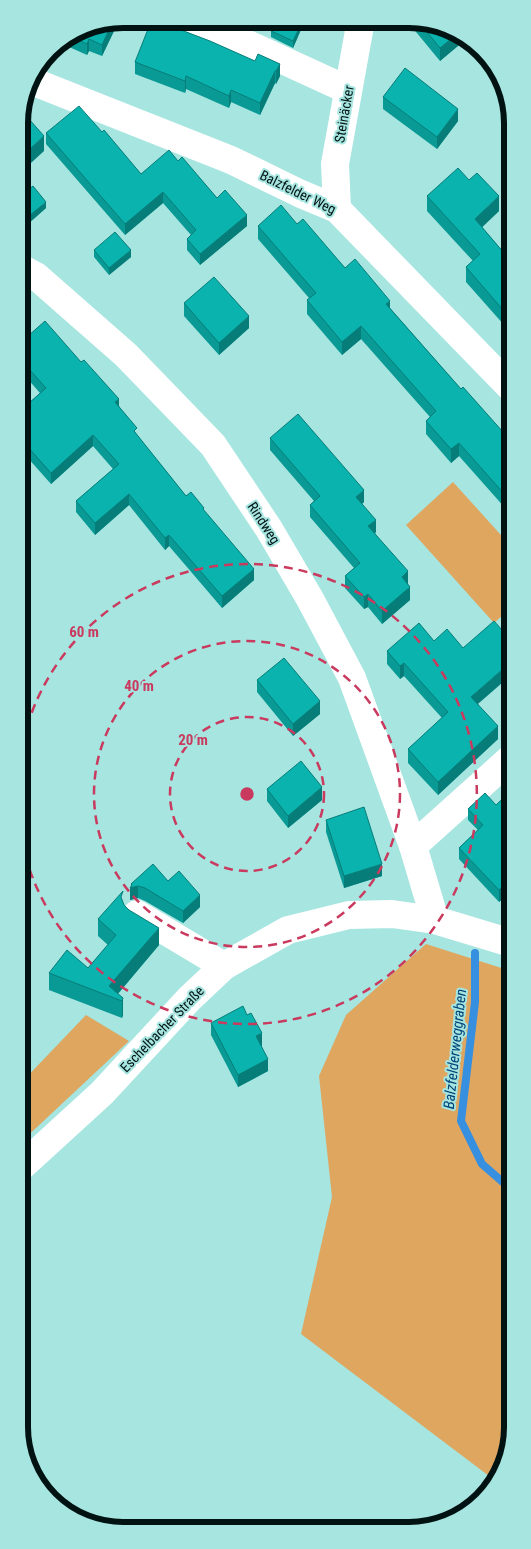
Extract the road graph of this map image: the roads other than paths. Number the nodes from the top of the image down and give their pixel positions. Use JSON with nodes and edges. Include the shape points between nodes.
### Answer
{"nodes":[{"id":1,"x":213,"y":28,"type":"edge"},
{"id":2,"x":360,"y":28,"type":"edge"},
{"id":3,"x":36,"y":83,"type":"edge"},
{"id":4,"x":348,"y":90,"type":"junction"},
{"id":5,"x":338,"y":209,"type":"junction"},
{"id":6,"x":28,"y":272,"type":"edge"},
{"id":7,"x":504,"y":381,"type":"edge"},
{"id":8,"x":504,"y":765,"type":"edge"},
{"id":9,"x":414,"y":846,"type":"junction"},
{"id":10,"x":137,"y":914,"type":"edge"},
{"id":11,"x":435,"y":920,"type":"junction"},
{"id":12,"x":503,"y":941,"type":"edge"},
{"id":13,"x":224,"y":966,"type":"junction"},
{"id":14,"x":28,"y":1161,"type":"edge"}],
"edges":[{"from":1,"to":4,"type":"street"},
{"from":2,"to":4,"type":"street","name":"Steinäcker"},
{"from":3,"to":5,"type":"street","name":"Balzfelder Weg","via":[[231,160]]},
{"from":4,"to":5,"type":"street","name":"Steinäcker","via":[[335,164]]},
{"from":5,"to":7,"type":"street","name":"Balzfelder Weg"},
{"from":6,"to":9,"type":"street","name":"Rindweg","via":[[126,355],[213,445],[269,529],[352,678]]},
{"from":8,"to":9,"type":"street"},
{"from":9,"to":11,"type":"street","name":"Rindweg"},
{"from":10,"to":13,"type":"street"},
{"from":11,"to":12,"type":"street","name":"Eschelbacher Straße"},
{"from":11,"to":13,"type":"street","name":"Eschelbacher Straße","via":[[392,914],[349,915],[288,930]]},
{"from":13,"to":14,"type":"street","name":"Eschelbacher Straße","via":[[102,1093]]}]}
